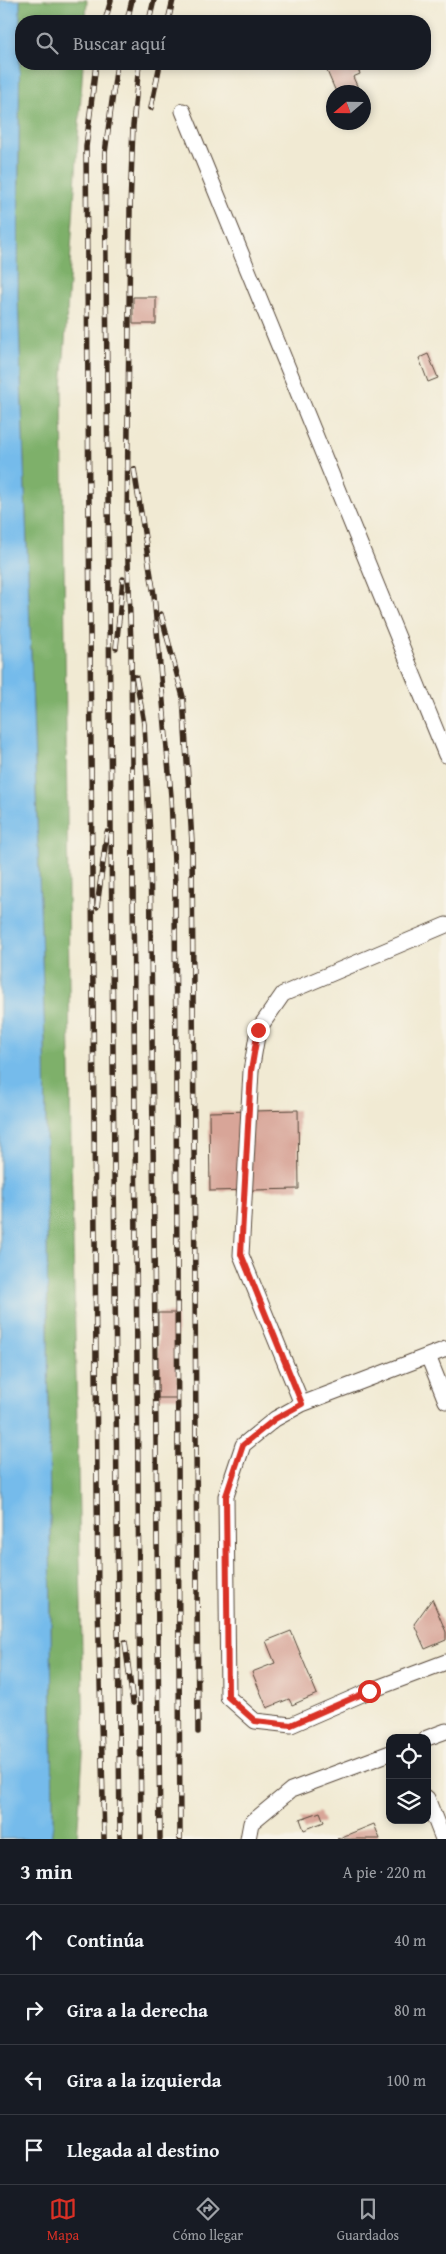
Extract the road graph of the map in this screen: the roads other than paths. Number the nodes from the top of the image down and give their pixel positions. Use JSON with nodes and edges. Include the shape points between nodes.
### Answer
{"nodes":[{"id":1,"x":182,"y":111,"type":"dead end"},
{"id":2,"x":446,"y":755,"type":"edge"},
{"id":3,"x":446,"y":925,"type":"edge"},
{"id":4,"x":446,"y":1349,"type":"edge"},
{"id":5,"x":428,"y":1356,"type":"junction"},
{"id":6,"x":446,"y":1400,"type":"edge"},
{"id":7,"x":302,"y":1404,"type":"junction"},
{"id":8,"x":446,"y":1662,"type":"edge"},
{"id":9,"x":446,"y":1731,"type":"edge"},
{"id":10,"x":431,"y":1737,"type":"edge"},
{"id":11,"x":386,"y":1754,"type":"edge"},
{"id":12,"x":431,"y":1808,"type":"edge"},
{"id":13,"x":248,"y":1839,"type":"edge"},
{"id":14,"x":443,"y":1839,"type":"edge"}],
"edges":[{"from":1,"to":2,"type":"lane"},
{"from":3,"to":7,"type":"lane","via":[[283,994],[258,1030],[251,1071],[241,1254]]},
{"from":4,"to":5,"type":"lane"},
{"from":5,"to":6,"type":"lane"},
{"from":5,"to":7,"type":"lane"},
{"from":7,"to":8,"type":"lane","via":[[275,1419],[243,1445],[226,1496],[228,1697],[255,1721],[291,1725]]},
{"from":9,"to":10,"type":"lane"},
{"from":11,"to":13,"type":"lane","via":[[291,1790],[251,1823]]},
{"from":12,"to":14,"type":"lane"}]}
